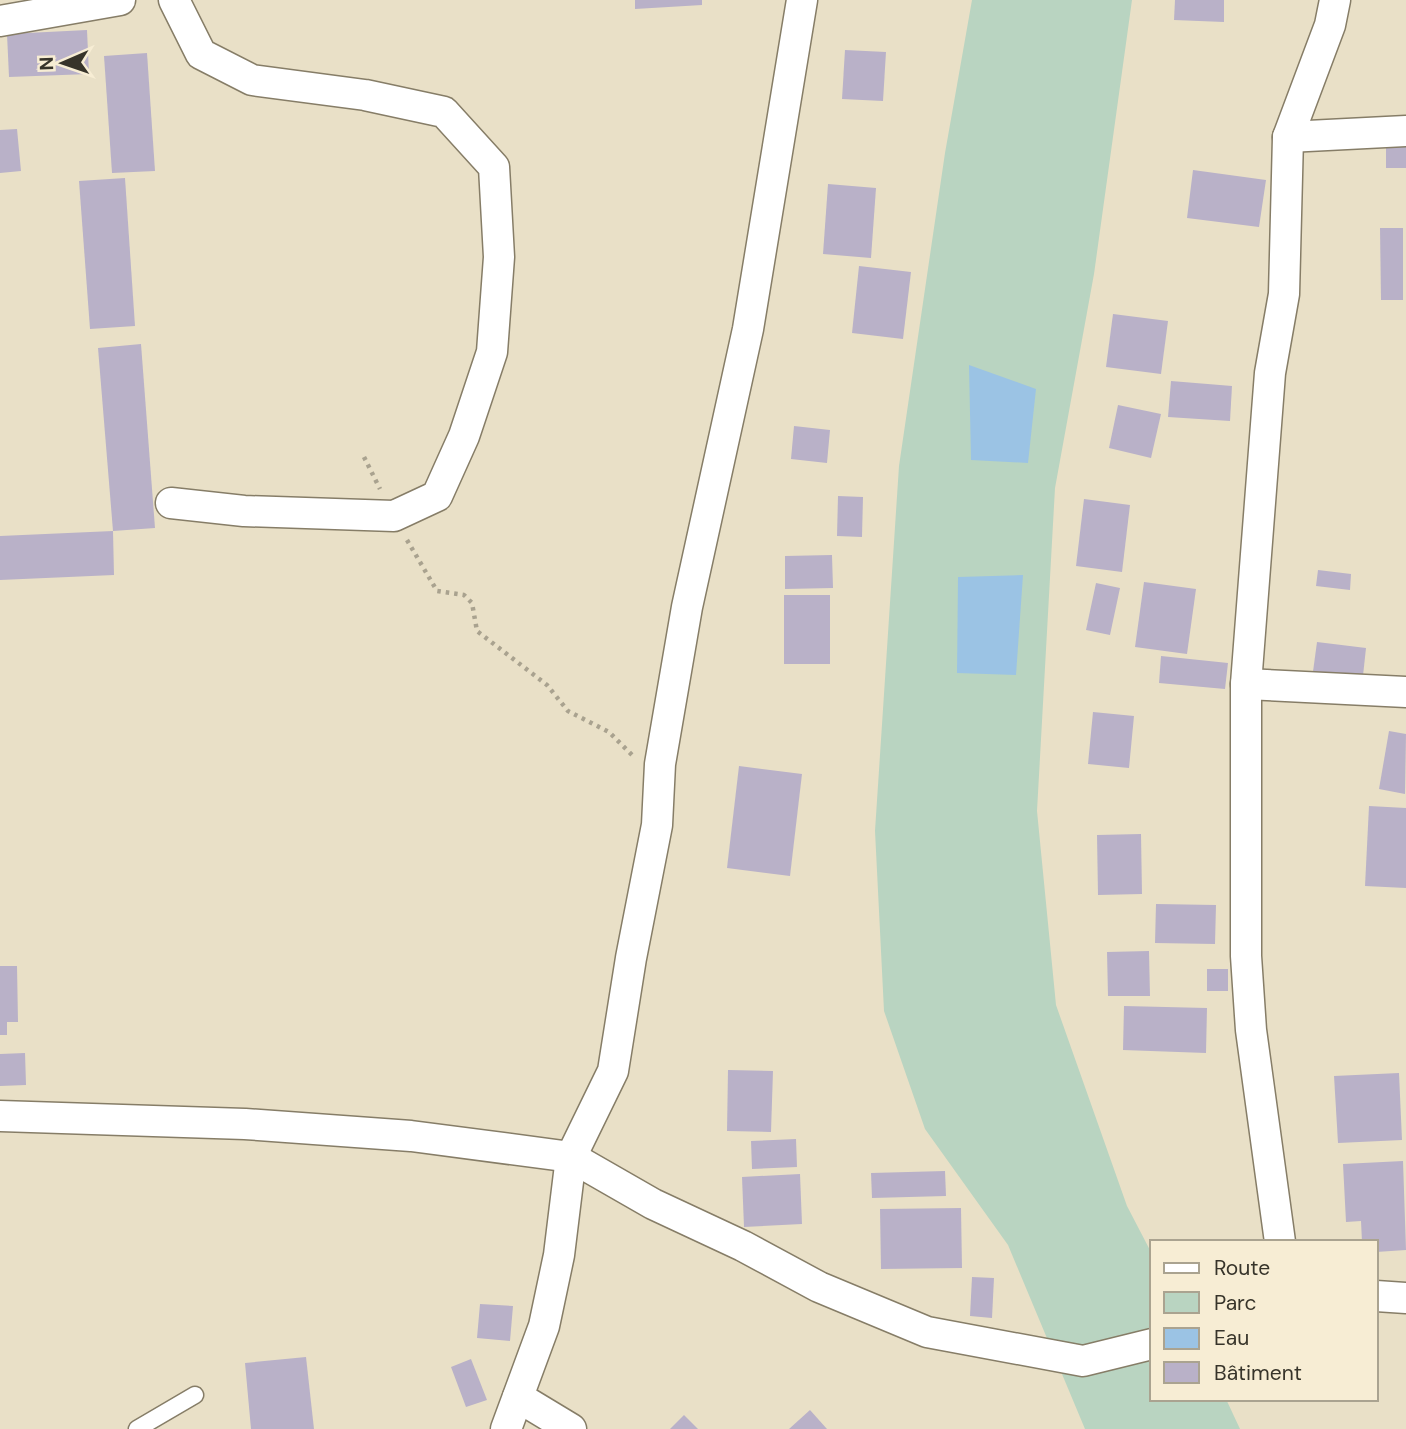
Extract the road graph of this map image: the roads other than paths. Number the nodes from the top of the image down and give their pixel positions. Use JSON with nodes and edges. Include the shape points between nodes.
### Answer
{"nodes":[{"id":1,"x":120,"y":0,"type":"edge"},
{"id":2,"x":174,"y":0,"type":"edge"},
{"id":3,"x":802,"y":0,"type":"edge"},
{"id":4,"x":1335,"y":0,"type":"edge"},
{"id":5,"x":84,"y":3,"type":"edge"},
{"id":6,"x":0,"y":21,"type":"edge"},
{"id":7,"x":1406,"y":131,"type":"edge"},
{"id":8,"x":1288,"y":137,"type":"junction"},
{"id":9,"x":171,"y":503,"type":"dead end"},
{"id":10,"x":1246,"y":684,"type":"junction"},
{"id":11,"x":1406,"y":692,"type":"edge"},
{"id":12,"x":0,"y":1116,"type":"edge"},
{"id":13,"x":571,"y":1157,"type":"junction"},
{"id":14,"x":1280,"y":1240,"type":"edge"},
{"id":15,"x":1378,"y":1296,"type":"edge"},
{"id":16,"x":1406,"y":1298,"type":"edge"},
{"id":17,"x":1150,"y":1344,"type":"edge"},
{"id":18,"x":195,"y":1395,"type":"dead end"},
{"id":19,"x":518,"y":1397,"type":"junction"},
{"id":20,"x":137,"y":1429,"type":"edge"},
{"id":21,"x":506,"y":1429,"type":"edge"},
{"id":22,"x":571,"y":1429,"type":"edge"}],
"edges":[{"from":1,"to":5,"type":"street"},
{"from":2,"to":9,"type":"street","via":[[201,54],[251,79],[365,95],[444,113],[494,167],[499,257],[492,352],[464,436],[437,496],[394,516],[244,511]]},
{"from":3,"to":13,"type":"street","via":[[748,329],[687,607],[660,764],[657,825],[614,1072]]},
{"from":4,"to":8,"type":"street"},
{"from":5,"to":6,"type":"street"},
{"from":7,"to":8,"type":"street"},
{"from":8,"to":10,"type":"street","via":[[1284,294],[1270,373]]},
{"from":10,"to":11,"type":"street"},
{"from":10,"to":14,"type":"street","via":[[1246,956],[1251,1030]]},
{"from":12,"to":13,"type":"street","via":[[245,1124],[370,1133]]},
{"from":13,"to":17,"type":"street","via":[[653,1204],[819,1287],[927,1332],[1083,1361]]},
{"from":13,"to":19,"type":"street","via":[[559,1255],[544,1326]]},
{"from":15,"to":16,"type":"street"},
{"from":18,"to":20,"type":"lane"},
{"from":19,"to":21,"type":"street"},
{"from":19,"to":22,"type":"street"}]}
